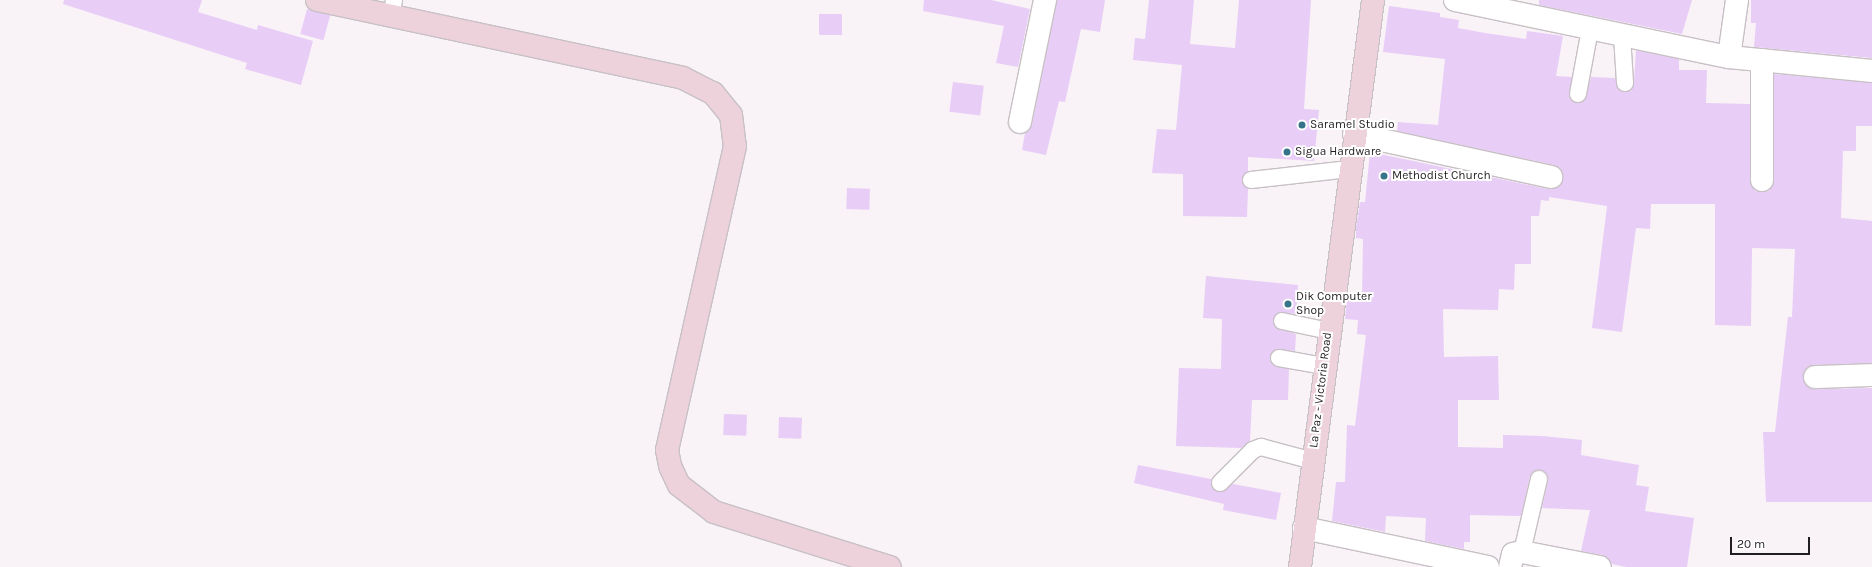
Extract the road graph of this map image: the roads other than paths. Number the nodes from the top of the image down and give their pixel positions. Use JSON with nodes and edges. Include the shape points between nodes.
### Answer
{"nodes":[{"id":1,"x":317,"y":0,"type":"edge"},
{"id":2,"x":1045,"y":0,"type":"edge"},
{"id":3,"x":1373,"y":0,"type":"edge"},
{"id":4,"x":1455,"y":0,"type":"edge"},
{"id":5,"x":1737,"y":0,"type":"edge"},
{"id":6,"x":1498,"y":5,"type":"edge"},
{"id":7,"x":392,"y":8,"type":"edge"},
{"id":8,"x":1590,"y":29,"type":"junction"},
{"id":9,"x":1622,"y":36,"type":"junction"},
{"id":10,"x":1729,"y":57,"type":"junction"},
{"id":11,"x":1762,"y":60,"type":"junction"},
{"id":12,"x":1872,"y":71,"type":"edge"},
{"id":13,"x":1625,"y":83,"type":"dead end"},
{"id":14,"x":1578,"y":94,"type":"dead end"},
{"id":15,"x":1020,"y":122,"type":"dead end"},
{"id":16,"x":1354,"y":134,"type":"junction"},
{"id":17,"x":1349,"y":169,"type":"junction"},
{"id":18,"x":1550,"y":177,"type":"dead end"},
{"id":19,"x":1251,"y":180,"type":"dead end"},
{"id":20,"x":1762,"y":180,"type":"dead end"},
{"id":21,"x":1282,"y":320,"type":"dead end"},
{"id":22,"x":1329,"y":331,"type":"junction"},
{"id":23,"x":1279,"y":358,"type":"dead end"},
{"id":24,"x":1324,"y":366,"type":"junction"},
{"id":25,"x":1872,"y":375,"type":"edge"},
{"id":26,"x":1815,"y":378,"type":"dead end"},
{"id":27,"x":1313,"y":460,"type":"junction"},
{"id":28,"x":1539,"y":479,"type":"dead end"},
{"id":29,"x":1220,"y":483,"type":"dead end"},
{"id":30,"x":1304,"y":528,"type":"junction"},
{"id":31,"x":1516,"y":559,"type":"edge"},
{"id":32,"x":890,"y":567,"type":"edge"},
{"id":33,"x":1300,"y":567,"type":"edge"},
{"id":34,"x":1488,"y":567,"type":"edge"},
{"id":35,"x":1600,"y":567,"type":"edge"}],
"edges":[{"from":1,"to":7,"type":"street"},
{"from":2,"to":15,"type":"street"},
{"from":3,"to":16,"type":"street","name":"La Paz - Victoria Road"},
{"from":4,"to":6,"type":"street"},
{"from":5,"to":10,"type":"street"},
{"from":6,"to":8,"type":"street"},
{"from":7,"to":32,"type":"street","via":[[683,78],[713,93],[731,115],[735,146],[667,450],[670,466],[679,485],[714,512]]},
{"from":8,"to":9,"type":"street"},
{"from":8,"to":14,"type":"lane"},
{"from":9,"to":10,"type":"street"},
{"from":9,"to":13,"type":"lane"},
{"from":10,"to":11,"type":"street"},
{"from":11,"to":12,"type":"street"},
{"from":11,"to":20,"type":"street"},
{"from":16,"to":17,"type":"street","name":"La Paz - Victoria Road"},
{"from":16,"to":18,"type":"street"},
{"from":17,"to":19,"type":"lane"},
{"from":17,"to":22,"type":"street","name":"La Paz - Victoria Road"},
{"from":21,"to":22,"type":"lane"},
{"from":22,"to":24,"type":"street","name":"La Paz - Victoria Road"},
{"from":23,"to":24,"type":"lane"},
{"from":24,"to":27,"type":"street","name":"La Paz - Victoria Road"},
{"from":25,"to":26,"type":"street"},
{"from":27,"to":29,"type":"lane","via":[[1260,447]]},
{"from":27,"to":30,"type":"street","name":"La Paz - Victoria Road"},
{"from":28,"to":31,"type":"lane"},
{"from":30,"to":33,"type":"street","name":"La Paz - Victoria Road"},
{"from":30,"to":34,"type":"street"},
{"from":31,"to":35,"type":"street"}]}
